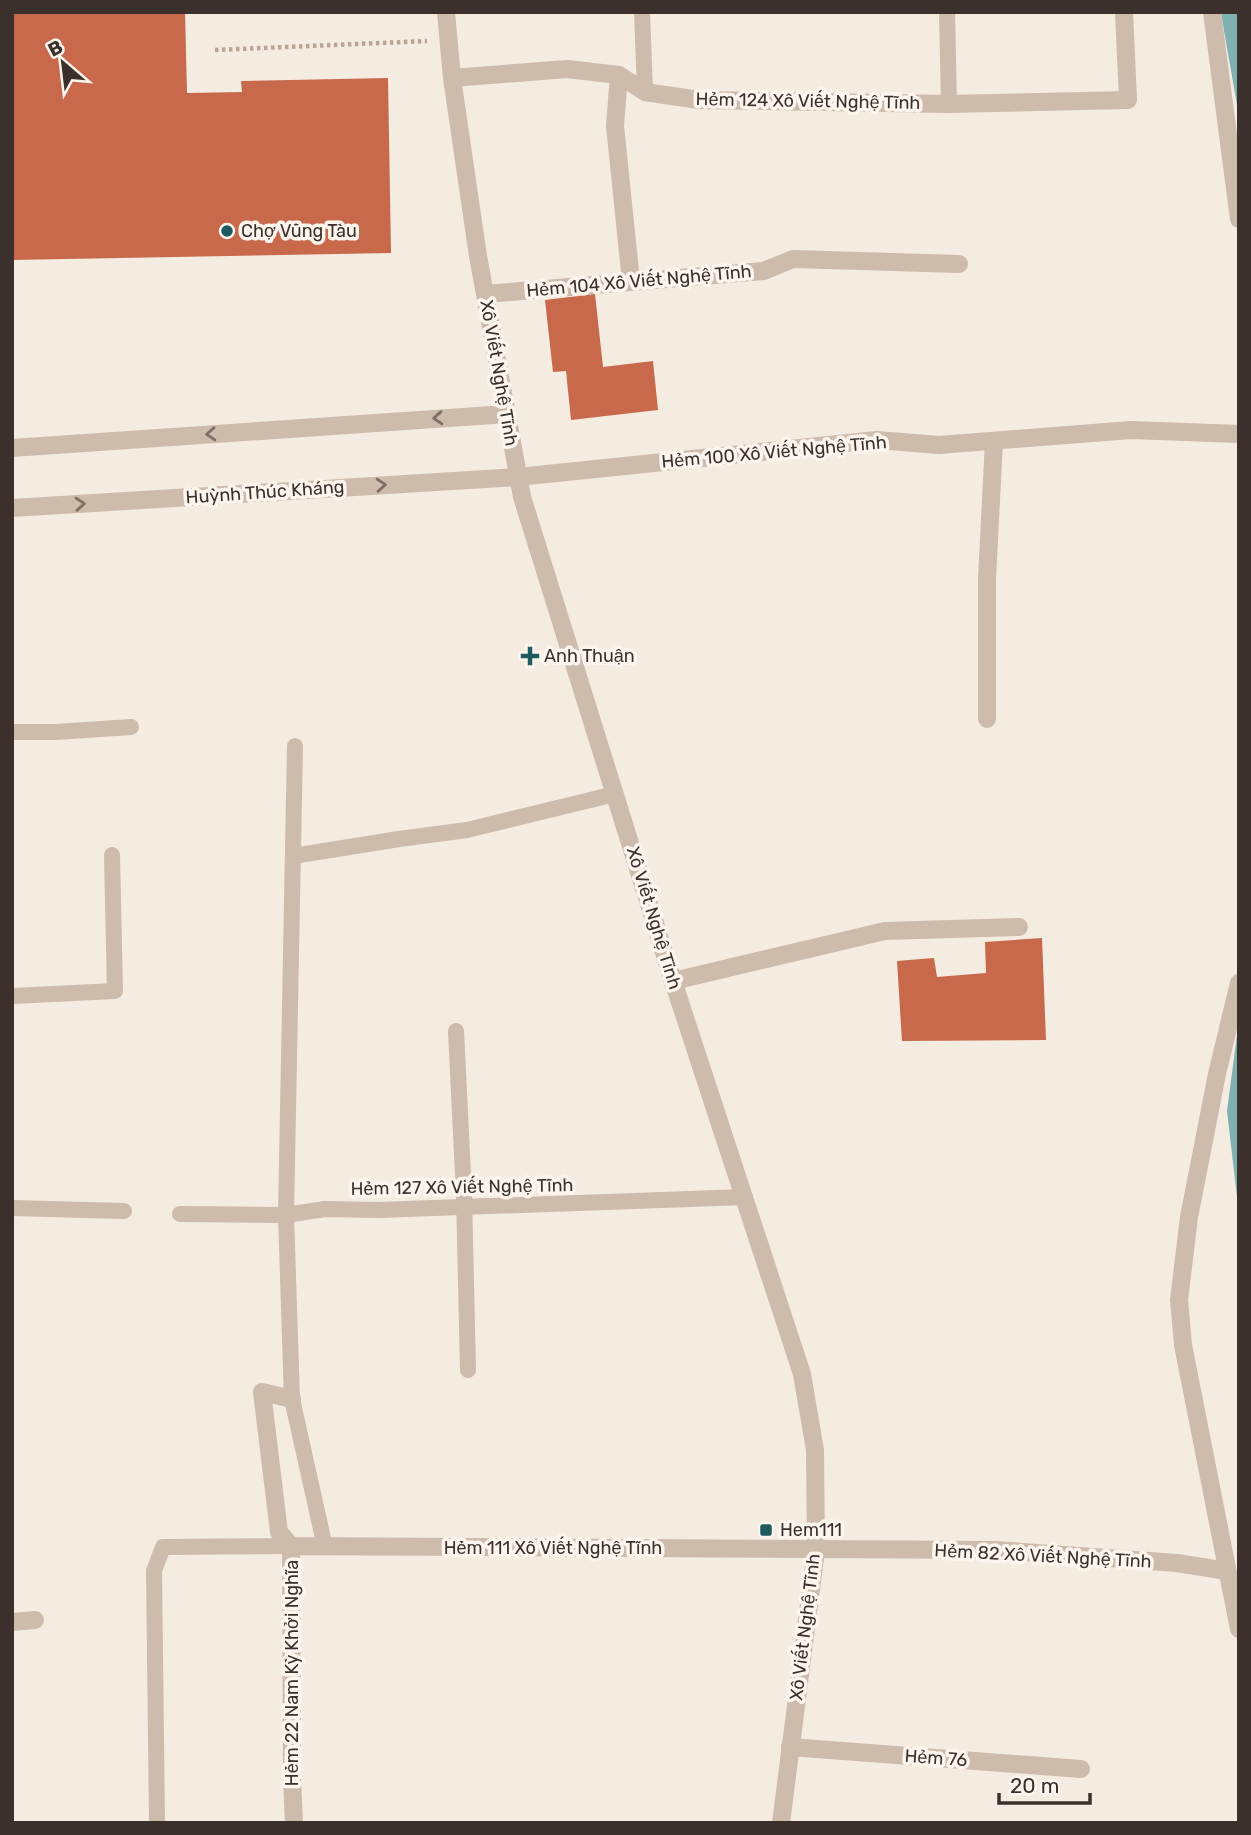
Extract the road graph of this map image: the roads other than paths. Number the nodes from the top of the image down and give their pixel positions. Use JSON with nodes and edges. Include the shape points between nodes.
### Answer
{"nodes":[{"id":1,"x":446,"y":12,"type":"edge"},
{"id":2,"x":642,"y":12,"type":"edge"},
{"id":3,"x":947,"y":12,"type":"edge"},
{"id":4,"x":1124,"y":12,"type":"edge"},
{"id":5,"x":1212,"y":12,"type":"edge"},
{"id":6,"x":619,"y":75,"type":"junction"},
{"id":7,"x":452,"y":78,"type":"junction"},
{"id":8,"x":645,"y":92,"type":"junction"},
{"id":9,"x":949,"y":104,"type":"junction"},
{"id":10,"x":1239,"y":219,"type":"edge"},
{"id":11,"x":959,"y":264,"type":"dead end"},
{"id":12,"x":631,"y":281,"type":"junction"},
{"id":13,"x":485,"y":294,"type":"junction"},
{"id":14,"x":506,"y":414,"type":"junction"},
{"id":15,"x":1239,"y":434,"type":"edge"},
{"id":16,"x":994,"y":441,"type":"junction"},
{"id":17,"x":12,"y":448,"type":"edge"},
{"id":18,"x":518,"y":477,"type":"junction"},
{"id":19,"x":12,"y":508,"type":"edge"},
{"id":20,"x":987,"y":719,"type":"dead end"},
{"id":21,"x":131,"y":727,"type":"dead end"},
{"id":22,"x":12,"y":732,"type":"edge"},
{"id":23,"x":295,"y":746,"type":"dead end"},
{"id":24,"x":615,"y":794,"type":"junction"},
{"id":25,"x":112,"y":855,"type":"dead end"},
{"id":26,"x":293,"y":856,"type":"junction"},
{"id":27,"x":1018,"y":927,"type":"dead end"},
{"id":28,"x":673,"y":981,"type":"junction"},
{"id":29,"x":1239,"y":983,"type":"edge"},
{"id":30,"x":12,"y":996,"type":"edge"},
{"id":31,"x":456,"y":1031,"type":"dead end"},
{"id":32,"x":745,"y":1197,"type":"junction"},
{"id":33,"x":12,"y":1208,"type":"edge"},
{"id":34,"x":464,"y":1208,"type":"junction"},
{"id":35,"x":124,"y":1211,"type":"dead end"},
{"id":36,"x":180,"y":1214,"type":"dead end"},
{"id":37,"x":286,"y":1215,"type":"junction"},
{"id":38,"x":468,"y":1370,"type":"dead end"},
{"id":39,"x":292,"y":1399,"type":"junction"},
{"id":40,"x":291,"y":1546,"type":"junction"},
{"id":41,"x":325,"y":1547,"type":"junction"},
{"id":42,"x":816,"y":1550,"type":"junction"},
{"id":43,"x":1227,"y":1571,"type":"junction"},
{"id":44,"x":35,"y":1620,"type":"dead end"},
{"id":45,"x":12,"y":1622,"type":"edge"},
{"id":46,"x":1239,"y":1629,"type":"edge"},
{"id":47,"x":790,"y":1747,"type":"junction"},
{"id":48,"x":1081,"y":1769,"type":"dead end"},
{"id":49,"x":157,"y":1823,"type":"edge"},
{"id":50,"x":294,"y":1823,"type":"edge"},
{"id":51,"x":781,"y":1823,"type":"edge"}],
"edges":[{"from":1,"to":7,"type":"street","name":"Xô Viết Nghệ Tĩnh"},
{"from":2,"to":8,"type":"lane"},
{"from":3,"to":9,"type":"lane"},
{"from":4,"to":9,"type":"street","name":"Hẻm 124 Xô Viết Nghệ Tĩnh","via":[[1128,100]]},
{"from":5,"to":10,"type":"street"},
{"from":6,"to":7,"type":"street","name":"Hẻm 124 Xô Viết Nghệ Tĩnh","via":[[567,69]]},
{"from":6,"to":8,"type":"street","name":"Hẻm 124 Xô Viết Nghệ Tĩnh"},
{"from":6,"to":12,"type":"street","via":[[615,126]]},
{"from":7,"to":13,"type":"street","name":"Xô Viết Nghệ Tĩnh"},
{"from":8,"to":9,"type":"street","name":"Hẻm 124 Xô Viết Nghệ Tĩnh","via":[[699,100]]},
{"from":11,"to":12,"type":"street","name":"Hẻm 104 Xô Viết Nghệ Tĩnh","via":[[793,259],[764,271]]},
{"from":12,"to":13,"type":"street","name":"Hẻm 104 Xô Viết Nghệ Tĩnh"},
{"from":13,"to":14,"type":"street","name":"Xô Viết Nghệ Tĩnh"},
{"from":14,"to":17,"type":"street","one_way":true},
{"from":14,"to":18,"type":"street","name":"Xô Viết Nghệ Tĩnh"},
{"from":15,"to":16,"type":"street","name":"Hẻm 100 Xô Viết Nghệ Tĩnh","via":[[1131,430]]},
{"from":16,"to":18,"type":"street","name":"Hẻm 100 Xô Viết Nghệ Tĩnh","via":[[939,445],[877,440]]},
{"from":16,"to":20,"type":"street","via":[[987,579]]},
{"from":19,"to":18,"type":"street","name":"Huỳnh Thúc Kháng","one_way":true},
{"from":18,"to":24,"type":"street","name":"Xô Viết Nghệ Tĩnh"},
{"from":21,"to":22,"type":"lane"},
{"from":23,"to":26,"type":"lane"},
{"from":24,"to":26,"type":"lane","via":[[467,830]]},
{"from":24,"to":28,"type":"street","name":"Xô Viết Nghệ Tĩnh"},
{"from":25,"to":30,"type":"lane","via":[[115,991]]},
{"from":26,"to":37,"type":"lane"},
{"from":27,"to":28,"type":"street","via":[[885,931]]},
{"from":28,"to":32,"type":"street","name":"Xô Viết Nghệ Tĩnh"},
{"from":29,"to":43,"type":"street","via":[[1189,1217],[1179,1300],[1183,1345]]},
{"from":31,"to":34,"type":"lane"},
{"from":32,"to":34,"type":"lane","name":"Hẻm 127 Xô Viết Nghệ Tĩnh"},
{"from":32,"to":42,"type":"street","name":"Xô Viết Nghệ Tĩnh","via":[[802,1374],[816,1450]]},
{"from":33,"to":35,"type":"lane"},
{"from":34,"to":37,"type":"lane","name":"Hẻm 127 Xô Viết Nghệ Tĩnh","via":[[325,1209]]},
{"from":34,"to":38,"type":"lane"},
{"from":36,"to":37,"type":"lane","name":"Hẻm 127 Xô Viết Nghệ Tĩnh"},
{"from":37,"to":39,"type":"lane"},
{"from":39,"to":40,"type":"street","name":"Hẻm 22 Nam Kỳ Khởi Nghĩa","via":[[262,1392],[279,1532]]},
{"from":39,"to":41,"type":"lane"},
{"from":40,"to":41,"type":"street","name":"Hẻm 111 Xô Viết Nghệ Tĩnh"},
{"from":40,"to":49,"type":"lane","via":[[163,1547],[155,1571]]},
{"from":40,"to":50,"type":"street","name":"Hẻm 22 Nam Kỳ Khởi Nghĩa"},
{"from":41,"to":42,"type":"street","name":"Hẻm 111 Xô Viết Nghệ Tĩnh"},
{"from":42,"to":43,"type":"street","name":"Hẻm 82 Xô Viết Nghệ Tĩnh","via":[[995,1550]]},
{"from":42,"to":47,"type":"street","name":"Xô Viết Nghệ Tĩnh"},
{"from":43,"to":46,"type":"street"},
{"from":44,"to":45,"type":"street"},
{"from":47,"to":48,"type":"street","name":"Hẻm 76"},
{"from":47,"to":51,"type":"street","name":"Xô Viết Nghệ Tĩnh"}]}
